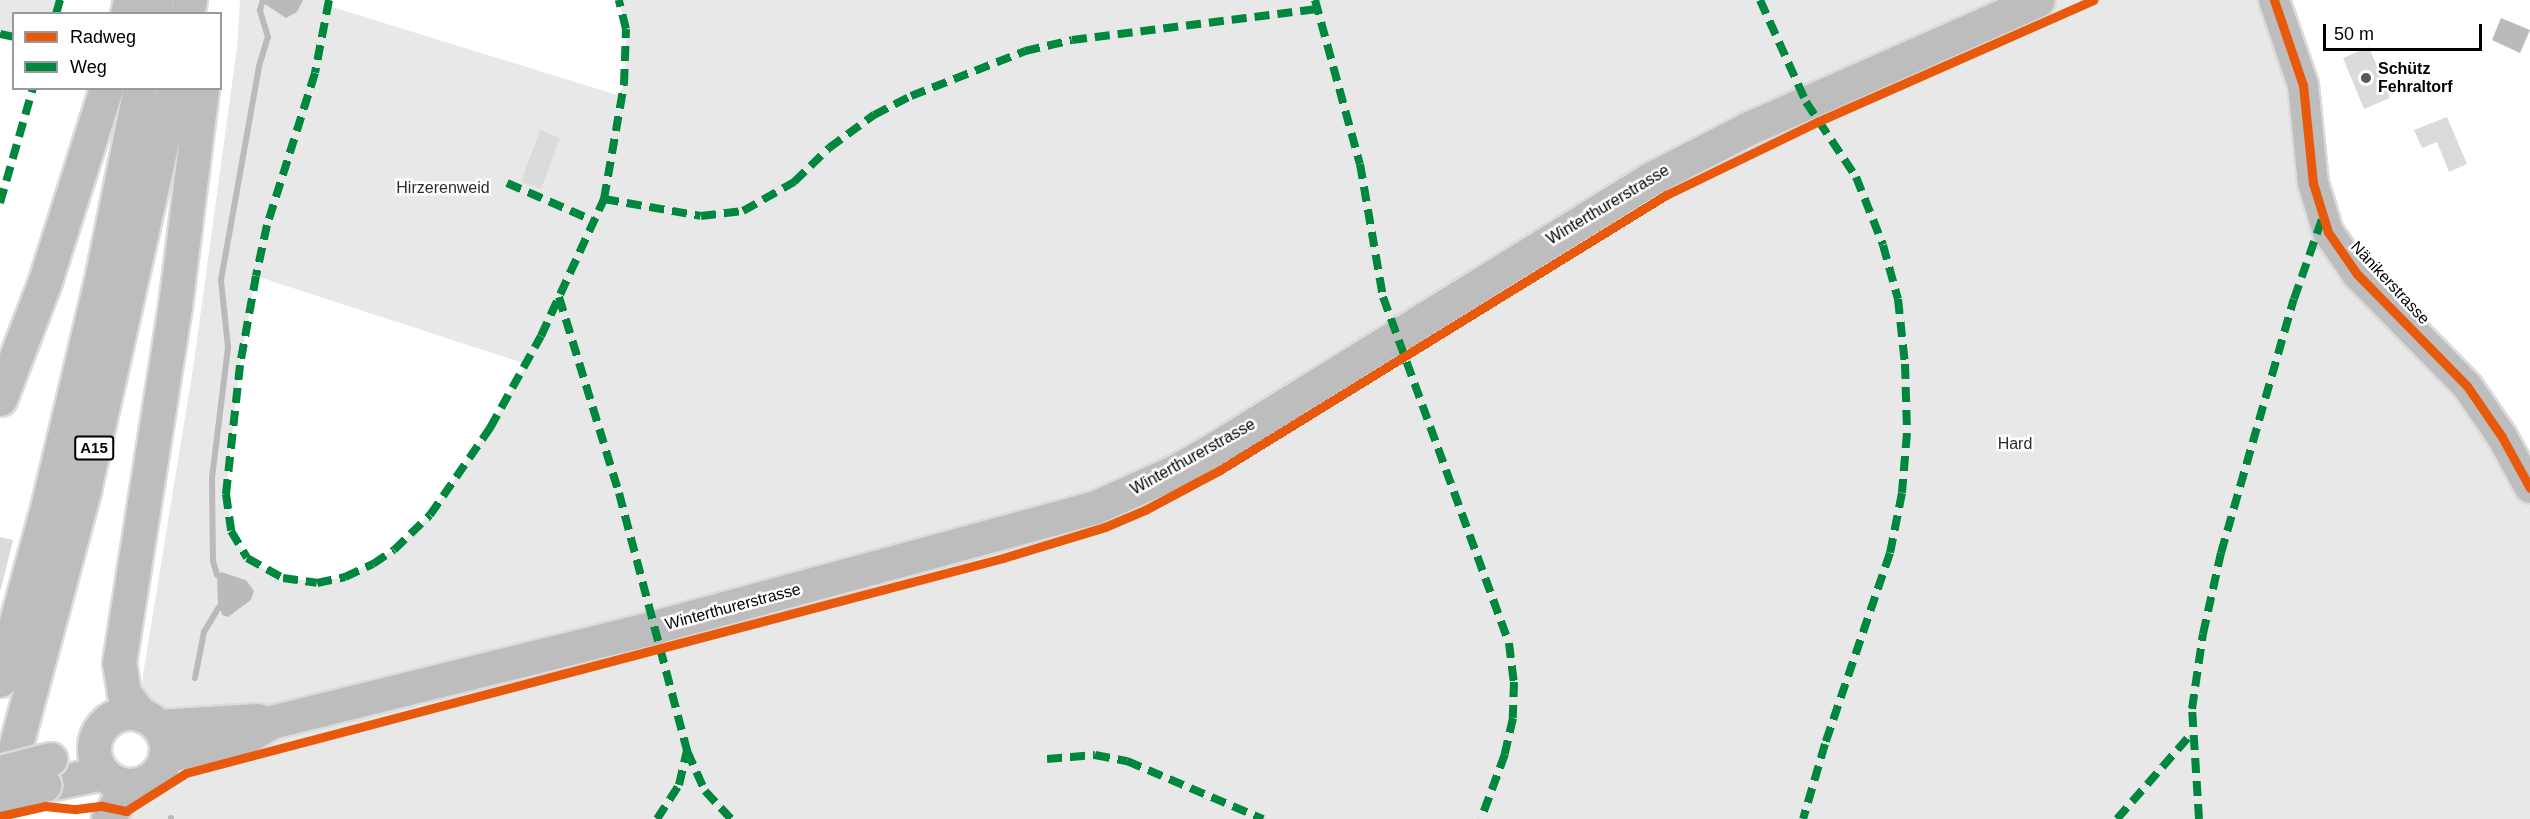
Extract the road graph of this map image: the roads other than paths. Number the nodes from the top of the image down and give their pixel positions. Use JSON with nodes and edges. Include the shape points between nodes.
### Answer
{"nodes":[{"id":1,"x":2038,"y":0,"type":"edge"},
{"id":2,"x":2274,"y":0,"type":"edge"},
{"id":3,"x":105,"y":90,"type":"edge"},
{"id":4,"x":140,"y":90,"type":"edge"},
{"id":5,"x":174,"y":90,"type":"edge"},
{"id":6,"x":202,"y":90,"type":"edge"},
{"id":7,"x":0,"y":399,"type":"edge"},
{"id":8,"x":2530,"y":489,"type":"edge"},
{"id":9,"x":0,"y":680,"type":"edge"},
{"id":10,"x":155,"y":732,"type":"junction"},
{"id":11,"x":109,"y":768,"type":"junction"},
{"id":12,"x":0,"y":772,"type":"edge"},
{"id":13,"x":47,"y":772,"type":"junction"},
{"id":14,"x":0,"y":797,"type":"edge"},
{"id":15,"x":0,"y":804,"type":"edge"},
{"id":16,"x":108,"y":819,"type":"edge"}],
"edges":[{"from":1,"to":10,"type":"main road","name":"Winterthurerstrasse","via":[[1747,129],[1652,177],[1214,449],[1134,491],[1051,522],[588,644],[271,722],[246,737]]},
{"from":2,"to":8,"type":"street","name":"Nänikerstrasse","via":[[2302,85],[2313,183],[2328,232],[2357,274],[2467,386],[2502,436]]},
{"from":3,"to":7,"type":"main road","via":[[44,284]]},
{"from":4,"to":9,"type":"main road","number":"A15","via":[[48,504]]},
{"from":5,"to":15,"type":"main road","number":"A15","via":[[84,490]]},
{"from":6,"to":10,"type":"main road","via":[[173,317],[119,663],[124,693]]},
{"from":10,"to":11,"type":"main road","via":[[162,765],[148,780]]},
{"from":10,"to":11,"type":"main road","name":"Winterthurerstrasse","via":[[120,714],[110,719],[102,726]]},
{"from":11,"to":13,"type":"main road"},
{"from":11,"to":16,"type":"main road"},
{"from":12,"to":13,"type":"main road","bridge":true},
{"from":13,"to":14,"type":"main road","bridge":true}]}
